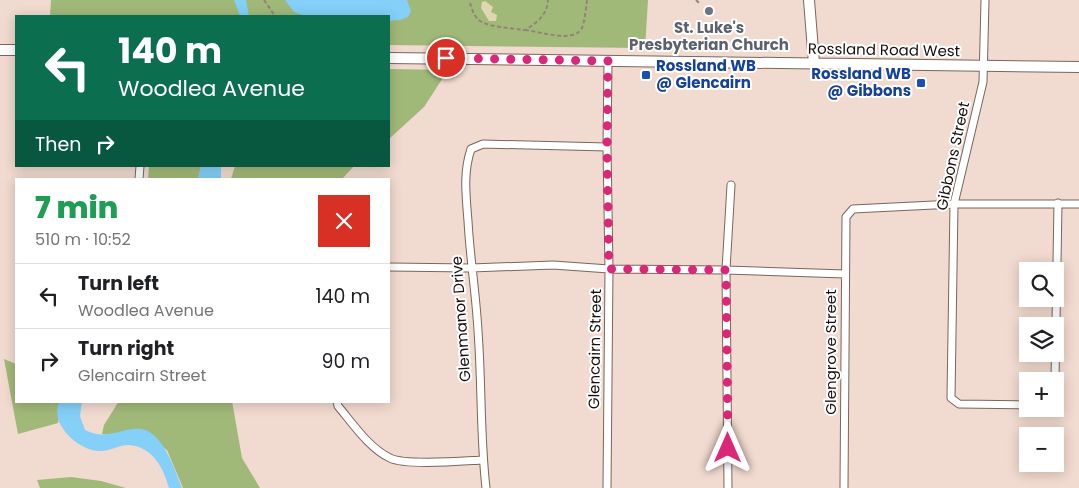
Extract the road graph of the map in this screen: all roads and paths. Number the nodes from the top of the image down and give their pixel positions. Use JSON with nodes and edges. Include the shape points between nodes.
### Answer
{"nodes":[{"id":1,"x":264,"y":0,"type":"edge"},
{"id":2,"x":548,"y":0,"type":"edge"},
{"id":3,"x":587,"y":0,"type":"edge"},
{"id":4,"x":696,"y":0,"type":"edge"},
{"id":5,"x":809,"y":0,"type":"edge"},
{"id":6,"x":985,"y":0,"type":"edge"},
{"id":7,"x":470,"y":3,"type":"dead end"},
{"id":8,"x":699,"y":3,"type":"dead end"},
{"id":9,"x":274,"y":15,"type":"edge"},
{"id":10,"x":525,"y":30,"type":"junction"},
{"id":11,"x":0,"y":50,"type":"edge"},
{"id":12,"x":15,"y":50,"type":"edge"},
{"id":13,"x":390,"y":58,"type":"edge"},
{"id":14,"x":608,"y":61,"type":"junction"},
{"id":15,"x":814,"y":63,"type":"junction"},
{"id":16,"x":984,"y":67,"type":"junction"},
{"id":17,"x":1079,"y":67,"type":"edge"},
{"id":18,"x":607,"y":147,"type":"junction"},
{"id":19,"x":731,"y":185,"type":"dead end"},
{"id":20,"x":1058,"y":203,"type":"junction"},
{"id":21,"x":954,"y":204,"type":"junction"},
{"id":22,"x":1079,"y":204,"type":"edge"},
{"id":23,"x":390,"y":266,"type":"edge"},
{"id":24,"x":471,"y":268,"type":"junction"},
{"id":25,"x":609,"y":269,"type":"junction"},
{"id":26,"x":726,"y":270,"type":"junction"},
{"id":27,"x":845,"y":274,"type":"junction"},
{"id":28,"x":1055,"y":372,"type":"edge"},
{"id":29,"x":338,"y":403,"type":"edge"},
{"id":30,"x":1019,"y":405,"type":"edge"},
{"id":31,"x":483,"y":460,"type":"junction"},
{"id":32,"x":486,"y":488,"type":"edge"},
{"id":33,"x":607,"y":488,"type":"edge"},
{"id":34,"x":728,"y":488,"type":"edge"},
{"id":35,"x":844,"y":488,"type":"edge"}],
"edges":[{"from":1,"to":9,"type":"path"},
{"from":2,"to":10,"type":"path","via":[[540,20]]},
{"from":3,"to":10,"type":"path","via":[[581,30],[576,34]]},
{"from":4,"to":8,"type":"path"},
{"from":5,"to":15,"type":"main road"},
{"from":6,"to":16,"type":"street","name":"Gibbons Street"},
{"from":7,"to":10,"type":"path","via":[[480,20]]},
{"from":11,"to":12,"type":"main road"},
{"from":13,"to":14,"type":"main road","name":"Rossland Road West"},
{"from":14,"to":15,"type":"main road","name":"Rossland Road West"},
{"from":14,"to":18,"type":"street","name":"Glencairn Street"},
{"from":15,"to":16,"type":"main road","name":"Rossland Road West"},
{"from":16,"to":17,"type":"main road","name":"Rossland Road West"},
{"from":16,"to":21,"type":"street","name":"Gibbons Street"},
{"from":18,"to":24,"type":"street","name":"Glenmanor Drive","via":[[483,144],[471,149],[466,162]]},
{"from":18,"to":25,"type":"street","name":"Glencairn Street"},
{"from":19,"to":26,"type":"street"},
{"from":20,"to":21,"type":"street"},
{"from":20,"to":22,"type":"street"},
{"from":20,"to":28,"type":"street"},
{"from":21,"to":27,"type":"street","name":"Glengrove Street","via":[[853,209],[846,217]]},
{"from":21,"to":30,"type":"street","name":"Gibbons Street","via":[[951,398],[959,404]]},
{"from":23,"to":24,"type":"street"},
{"from":24,"to":25,"type":"street","via":[[554,264]]},
{"from":24,"to":31,"type":"street","name":"Glenmanor Drive","via":[[478,330]]},
{"from":25,"to":26,"type":"street"},
{"from":25,"to":33,"type":"street","name":"Glencairn Street"},
{"from":26,"to":27,"type":"street"},
{"from":26,"to":34,"type":"street"},
{"from":27,"to":35,"type":"street","name":"Glengrove Street"},
{"from":29,"to":31,"type":"street","via":[[374,447],[391,459],[415,462]]},
{"from":31,"to":32,"type":"street","name":"Glenmanor Drive"}]}
